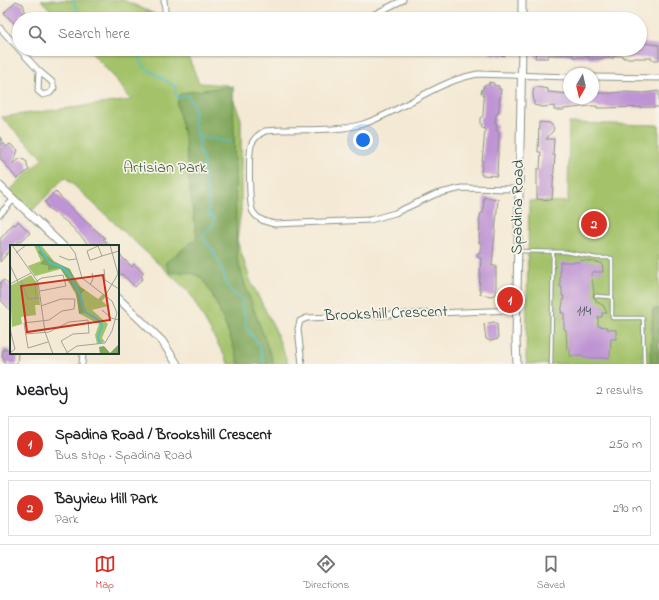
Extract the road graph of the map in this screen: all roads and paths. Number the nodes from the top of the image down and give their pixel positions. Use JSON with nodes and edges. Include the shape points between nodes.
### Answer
{"nodes":[{"id":1,"x":164,"y":0,"type":"edge"},
{"id":2,"x":404,"y":0,"type":"edge"},
{"id":3,"x":522,"y":0,"type":"edge"},
{"id":4,"x":165,"y":12,"type":"edge"},
{"id":5,"x":379,"y":12,"type":"edge"},
{"id":6,"x":522,"y":12,"type":"edge"},
{"id":7,"x":0,"y":28,"type":"edge"},
{"id":8,"x":12,"y":41,"type":"edge"},
{"id":9,"x":25,"y":56,"type":"edge"},
{"id":10,"x":522,"y":56,"type":"edge"},
{"id":11,"x":39,"y":71,"type":"junction"},
{"id":12,"x":521,"y":76,"type":"junction"},
{"id":13,"x":563,"y":77,"type":"edge"},
{"id":14,"x":599,"y":77,"type":"edge"},
{"id":15,"x":659,"y":78,"type":"edge"},
{"id":16,"x":0,"y":186,"type":"edge"},
{"id":17,"x":519,"y":189,"type":"junction"},
{"id":18,"x":14,"y":199,"type":"junction"},
{"id":19,"x":0,"y":214,"type":"edge"},
{"id":20,"x":62,"y":245,"type":"edge"},
{"id":21,"x":517,"y":250,"type":"junction"},
{"id":22,"x":553,"y":252,"type":"junction"},
{"id":23,"x":596,"y":296,"type":"dead end"},
{"id":24,"x":612,"y":297,"type":"junction"},
{"id":25,"x":119,"y":300,"type":"edge"},
{"id":26,"x":516,"y":310,"type":"junction"},
{"id":27,"x":177,"y":364,"type":"edge"},
{"id":28,"x":302,"y":364,"type":"edge"},
{"id":29,"x":517,"y":364,"type":"edge"},
{"id":30,"x":551,"y":364,"type":"edge"},
{"id":31,"x":644,"y":364,"type":"edge"}],
"edges":[{"from":1,"to":4,"type":"street"},
{"from":2,"to":5,"type":"street"},
{"from":3,"to":6,"type":"street"},
{"from":7,"to":8,"type":"street"},
{"from":9,"to":11,"type":"street"},
{"from":10,"to":12,"type":"street","name":"Spadina Road"},
{"from":11,"to":11,"type":"street","via":[[38,91],[43,95],[50,93],[54,88],[52,82]]},
{"from":12,"to":13,"type":"street"},
{"from":12,"to":17,"type":"street","name":"Spadina Road"},
{"from":12,"to":17,"type":"street","via":[[467,76],[363,124],[265,131],[258,135],[250,148],[251,206],[259,219],[270,223],[370,220],[395,213],[436,194],[462,188]]},
{"from":14,"to":15,"type":"street"},
{"from":16,"to":18,"type":"street"},
{"from":17,"to":21,"type":"street","name":"Spadina Road"},
{"from":18,"to":19,"type":"street"},
{"from":18,"to":20,"type":"street"},
{"from":21,"to":22,"type":"lane"},
{"from":21,"to":26,"type":"street","name":"Spadina Road"},
{"from":22,"to":24,"type":"lane","via":[[612,258]]},
{"from":22,"to":30,"type":"lane"},
{"from":23,"to":24,"type":"lane"},
{"from":24,"to":31,"type":"lane","via":[[612,318],[643,318]]},
{"from":25,"to":27,"type":"street","via":[[162,341]]},
{"from":26,"to":28,"type":"street","name":"Brookshill Crescent","via":[[306,318],[300,321],[298,330]]},
{"from":26,"to":29,"type":"street","name":"Spadina Road"}]}
